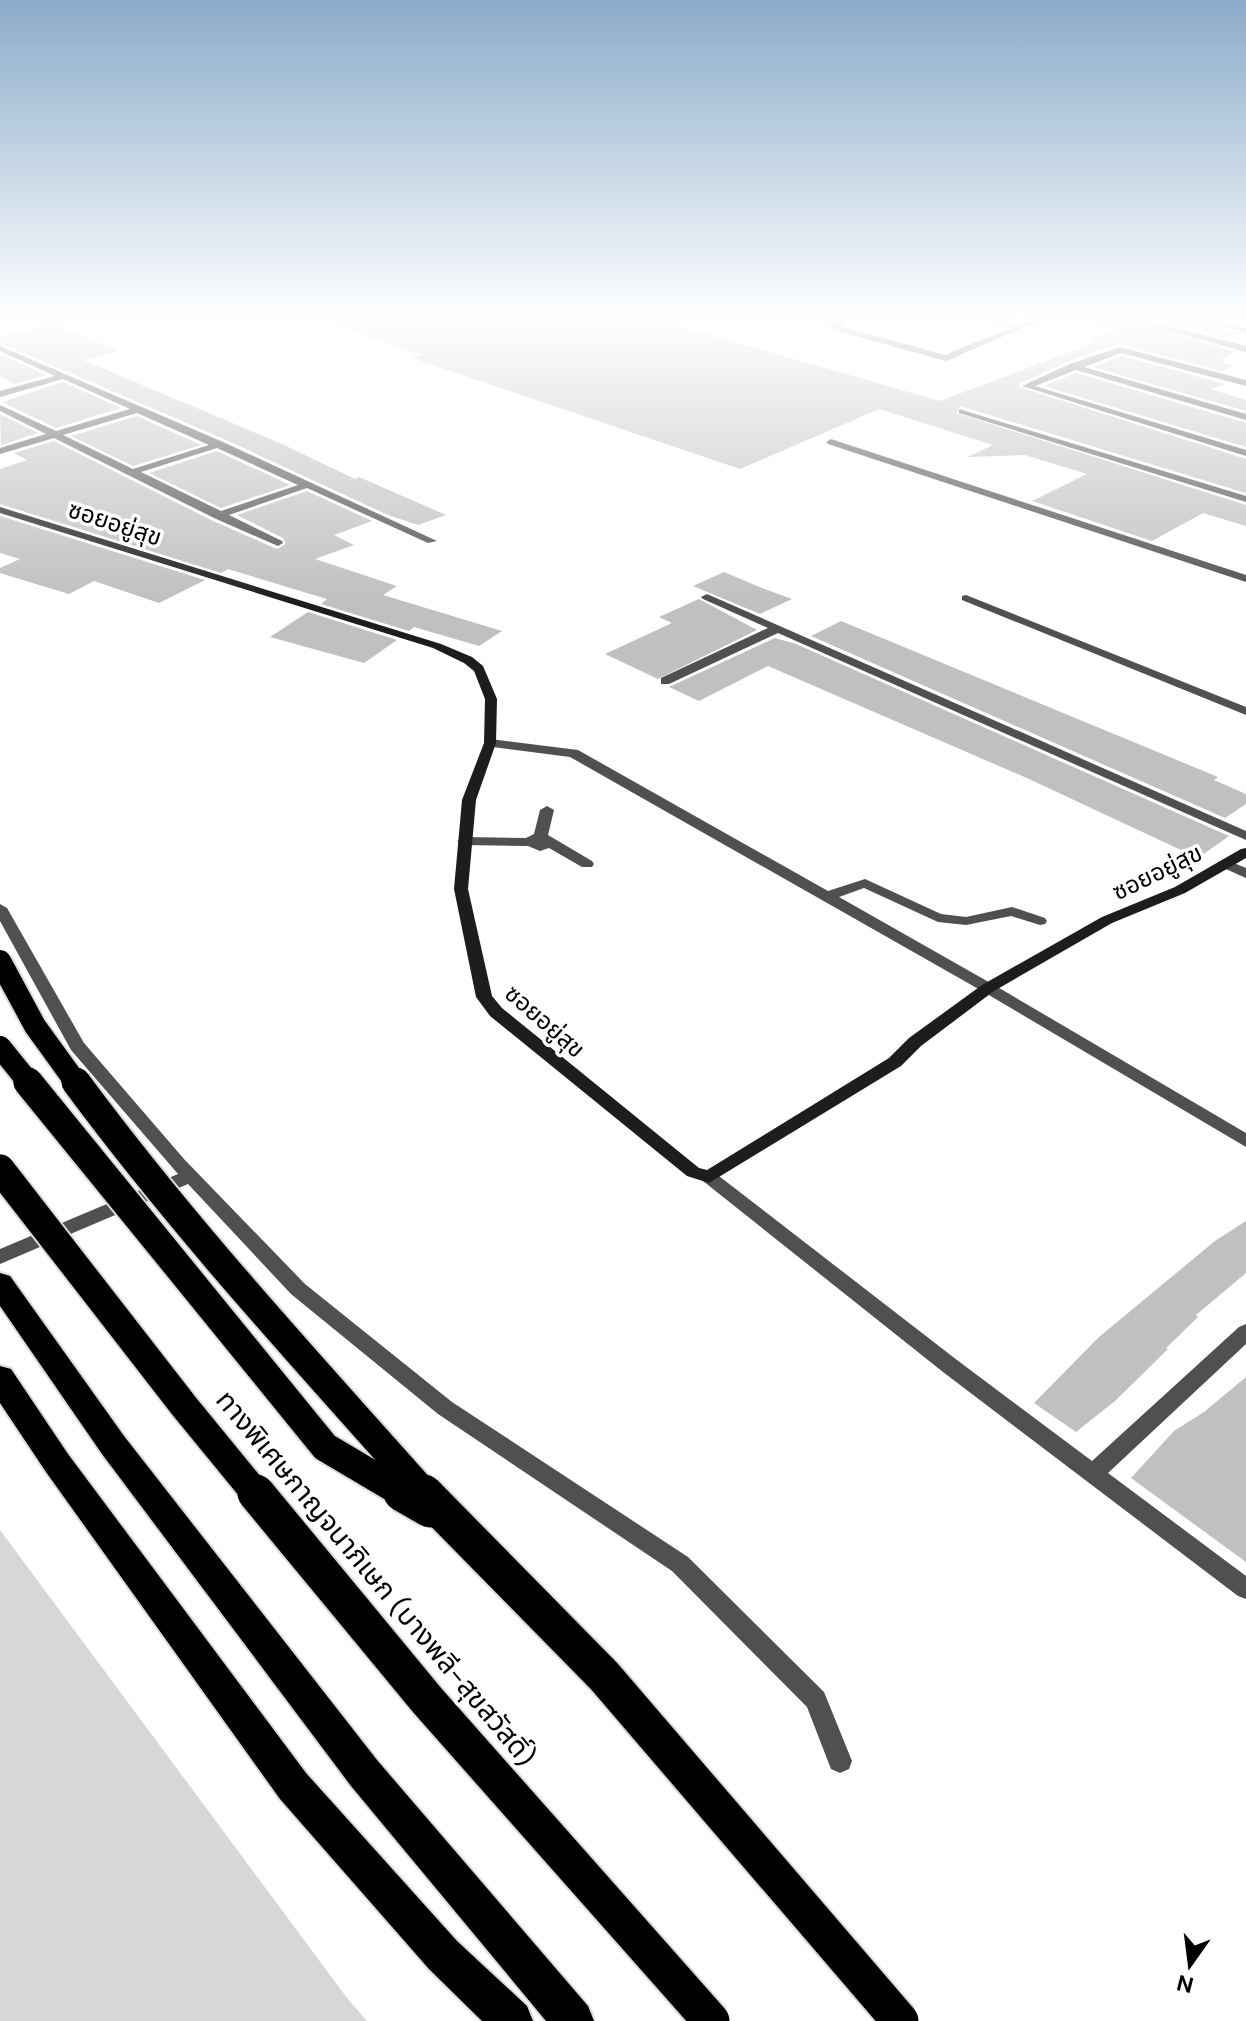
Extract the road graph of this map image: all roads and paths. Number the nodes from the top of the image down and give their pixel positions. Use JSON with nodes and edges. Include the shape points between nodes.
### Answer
{"nodes":[{"id":1,"x":132,"y":411,"type":"edge"},
{"id":2,"x":145,"y":411,"type":"edge"},
{"id":3,"x":963,"y":411,"type":"edge"},
{"id":4,"x":1109,"y":411,"type":"edge"},
{"id":5,"x":1227,"y":411,"type":"edge"},
{"id":6,"x":3,"y":412,"type":"edge"},
{"id":7,"x":1246,"y":417,"type":"edge"},
{"id":8,"x":50,"y":434,"type":"junction"},
{"id":9,"x":831,"y":442,"type":"dead end"},
{"id":10,"x":220,"y":444,"type":"junction"},
{"id":11,"x":0,"y":451,"type":"edge"},
{"id":12,"x":1246,"y":453,"type":"edge"},
{"id":13,"x":129,"y":473,"type":"junction"},
{"id":14,"x":307,"y":485,"type":"junction"},
{"id":15,"x":1246,"y":499,"type":"edge"},
{"id":16,"x":0,"y":510,"type":"edge"},
{"id":17,"x":218,"y":516,"type":"junction"},
{"id":18,"x":432,"y":541,"type":"dead end"},
{"id":19,"x":278,"y":543,"type":"dead end"},
{"id":20,"x":1246,"y":579,"type":"edge"},
{"id":21,"x":707,"y":597,"type":"dead end"},
{"id":22,"x":966,"y":598,"type":"dead end"},
{"id":23,"x":776,"y":629,"type":"junction"},
{"id":24,"x":665,"y":681,"type":"dead end"},
{"id":25,"x":1246,"y":711,"type":"edge"},
{"id":26,"x":490,"y":743,"type":"junction"},
{"id":27,"x":547,"y":810,"type":"dead end"},
{"id":28,"x":1246,"y":836,"type":"edge"},
{"id":29,"x":540,"y":840,"type":"junction"},
{"id":30,"x":464,"y":841,"type":"junction"},
{"id":31,"x":1246,"y":852,"type":"edge"},
{"id":32,"x":1224,"y":863,"type":"junction"},
{"id":33,"x":587,"y":864,"type":"dead end"},
{"id":34,"x":1246,"y":874,"type":"edge"},
{"id":35,"x":826,"y":897,"type":"junction"},
{"id":36,"x":0,"y":908,"type":"edge"},
{"id":37,"x":1040,"y":921,"type":"dead end"},
{"id":38,"x":0,"y":961,"type":"edge"},
{"id":39,"x":988,"y":988,"type":"junction"},
{"id":40,"x":0,"y":1047,"type":"edge"},
{"id":41,"x":1246,"y":1141,"type":"edge"},
{"id":42,"x":0,"y":1169,"type":"edge"},
{"id":43,"x":190,"y":1176,"type":"junction"},
{"id":44,"x":709,"y":1177,"type":"junction"},
{"id":45,"x":0,"y":1257,"type":"edge"},
{"id":46,"x":0,"y":1284,"type":"edge"},
{"id":47,"x":1246,"y":1332,"type":"edge"},
{"id":48,"x":0,"y":1378,"type":"edge"},
{"id":49,"x":1093,"y":1473,"type":"junction"},
{"id":50,"x":450,"y":1522,"type":"junction"},
{"id":51,"x":1246,"y":1589,"type":"edge"},
{"id":52,"x":840,"y":1761,"type":"dead end"},
{"id":53,"x":512,"y":2021,"type":"edge"},
{"id":54,"x":573,"y":2021,"type":"edge"},
{"id":55,"x":711,"y":2021,"type":"edge"},
{"id":56,"x":900,"y":2021,"type":"edge"}],
"edges":[{"from":1,"to":8,"type":"street"},
{"from":2,"to":10,"type":"street"},
{"from":3,"to":15,"type":"street"},
{"from":4,"to":12,"type":"street"},
{"from":5,"to":7,"type":"street"},
{"from":6,"to":8,"type":"street"},
{"from":8,"to":11,"type":"street"},
{"from":8,"to":13,"type":"street"},
{"from":9,"to":20,"type":"street"},
{"from":10,"to":13,"type":"street"},
{"from":10,"to":14,"type":"street"},
{"from":13,"to":17,"type":"street"},
{"from":14,"to":17,"type":"street"},
{"from":14,"to":18,"type":"street"},
{"from":16,"to":26,"type":"street","name":"ซอยอยู่สุข","via":[[468,660],[479,669],[491,699]]},
{"from":17,"to":19,"type":"street"},
{"from":21,"to":23,"type":"street"},
{"from":22,"to":25,"type":"street"},
{"from":23,"to":24,"type":"street"},
{"from":23,"to":28,"type":"street"},
{"from":26,"to":30,"type":"street","name":"ซอยอยู่สุข","via":[[469,800]]},
{"from":26,"to":35,"type":"street","via":[[573,753]]},
{"from":27,"to":29,"type":"street"},
{"from":29,"to":30,"type":"street"},
{"from":29,"to":33,"type":"street"},
{"from":30,"to":44,"type":"street","name":"ซอยอยู่สุข","via":[[461,889],[484,997],[693,1172]]},
{"from":31,"to":32,"type":"street","name":"ซอยอยู่สุข"},
{"from":32,"to":34,"type":"street"},
{"from":32,"to":39,"type":"street","name":"ซอยอยู่สุข","via":[[1180,890],[1107,920]]},
{"from":35,"to":37,"type":"street","via":[[865,883],[938,918],[966,921],[1012,911]]},
{"from":35,"to":39,"type":"street"},
{"from":36,"to":43,"type":"street","via":[[77,1046]]},
{"from":38,"to":50,"type":"highway","bridge":true,"via":[[35,1026],[121,1143]]},
{"from":39,"to":41,"type":"street"},
{"from":39,"to":44,"type":"street","name":"ซอยอยู่สุข","via":[[895,1062]]},
{"from":40,"to":50,"type":"highway","bridge":true,"via":[[325,1447]]},
{"from":42,"to":55,"type":"highway","name":"ทางพิเศษกาญจนาภิเษก (บางพลี-สุขสวัสดิ์)","bridge":true,"via":[[184,1406],[397,1663]]},
{"from":43,"to":45,"type":"street"},
{"from":43,"to":52,"type":"street","via":[[298,1289],[445,1408],[680,1564],[816,1700]]},
{"from":44,"to":49,"type":"street"},
{"from":46,"to":54,"type":"highway","via":[[113,1445],[364,1773]]},
{"from":47,"to":49,"type":"street"},
{"from":48,"to":53,"type":"highway","via":[[293,1786],[443,1955]]},
{"from":49,"to":51,"type":"street"},
{"from":50,"to":56,"type":"highway","bridge":true,"via":[[604,1676]]}]}
